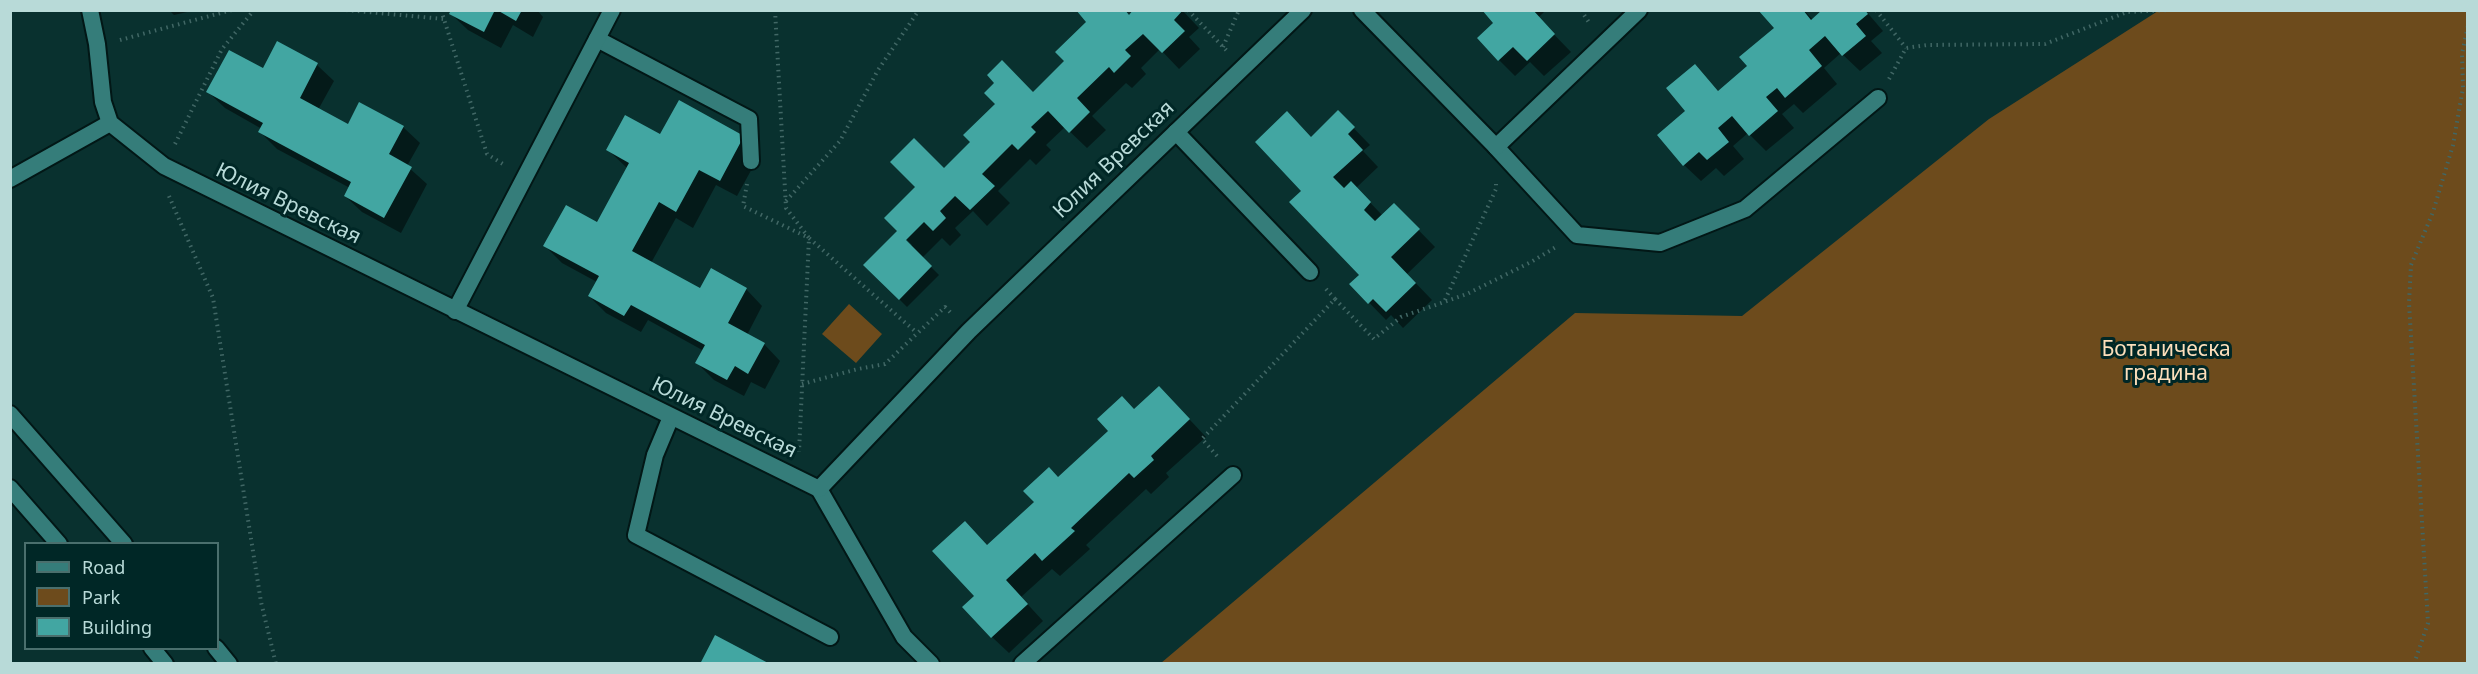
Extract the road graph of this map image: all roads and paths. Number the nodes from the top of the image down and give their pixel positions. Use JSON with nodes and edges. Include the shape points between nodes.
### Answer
{"nodes":[{"id":1,"x":90,"y":10,"type":"edge"},
{"id":2,"x":232,"y":10,"type":"edge"},
{"id":3,"x":254,"y":10,"type":"edge"},
{"id":4,"x":346,"y":10,"type":"edge"},
{"id":5,"x":612,"y":10,"type":"edge"},
{"id":6,"x":775,"y":10,"type":"edge"},
{"id":7,"x":919,"y":10,"type":"edge"},
{"id":8,"x":1188,"y":10,"type":"edge"},
{"id":9,"x":1239,"y":10,"type":"edge"},
{"id":10,"x":1303,"y":10,"type":"edge"},
{"id":11,"x":1362,"y":10,"type":"edge"},
{"id":12,"x":1639,"y":10,"type":"edge"},
{"id":13,"x":1876,"y":10,"type":"edge"},
{"id":14,"x":2169,"y":10,"type":"edge"},
{"id":15,"x":443,"y":14,"type":"edge"},
{"id":16,"x":2468,"y":25,"type":"edge"},
{"id":17,"x":597,"y":39,"type":"junction"},
{"id":18,"x":97,"y":44,"type":"junction"},
{"id":19,"x":1223,"y":47,"type":"junction"},
{"id":20,"x":1906,"y":48,"type":"junction"},
{"id":21,"x":1243,"y":67,"type":"junction"},
{"id":22,"x":1878,"y":98,"type":"joint"},
{"id":23,"x":110,"y":123,"type":"junction"},
{"id":24,"x":1176,"y":132,"type":"junction"},
{"id":25,"x":1496,"y":147,"type":"junction"},
{"id":26,"x":751,"y":161,"type":"joint"},
{"id":27,"x":164,"y":166,"type":"junction"},
{"id":28,"x":524,"y":177,"type":"junction"},
{"id":29,"x":10,"y":179,"type":"edge"},
{"id":30,"x":785,"y":202,"type":"junction"},
{"id":31,"x":1577,"y":235,"type":"junction"},
{"id":32,"x":809,"y":238,"type":"junction"},
{"id":33,"x":1310,"y":272,"type":"dead end"},
{"id":34,"x":1445,"y":301,"type":"junction"},
{"id":35,"x":455,"y":311,"type":"junction"},
{"id":36,"x":969,"y":331,"type":"junction"},
{"id":37,"x":917,"y":333,"type":"junction"},
{"id":38,"x":802,"y":384,"type":"junction"},
{"id":39,"x":10,"y":414,"type":"edge"},
{"id":40,"x":671,"y":417,"type":"junction"},
{"id":41,"x":789,"y":475,"type":"junction"},
{"id":42,"x":1233,"y":475,"type":"joint"},
{"id":43,"x":10,"y":488,"type":"edge"},
{"id":44,"x":819,"y":489,"type":"junction"},
{"id":45,"x":58,"y":542,"type":"edge"},
{"id":46,"x":123,"y":542,"type":"edge"},
{"id":47,"x":830,"y":637,"type":"dead end"},
{"id":48,"x":154,"y":650,"type":"edge"},
{"id":49,"x":218,"y":650,"type":"edge"},
{"id":50,"x":165,"y":663,"type":"edge"},
{"id":51,"x":229,"y":663,"type":"edge"},
{"id":52,"x":276,"y":663,"type":"edge"},
{"id":53,"x":931,"y":663,"type":"edge"},
{"id":54,"x":1022,"y":663,"type":"edge"},
{"id":55,"x":2414,"y":663,"type":"edge"}],
"edges":[{"from":1,"to":18,"type":"street"},
{"from":2,"to":18,"type":"path"},
{"from":3,"to":27,"type":"path","via":[[222,49]]},
{"from":4,"to":15,"type":"path"},
{"from":5,"to":17,"type":"street"},
{"from":6,"to":30,"type":"path"},
{"from":7,"to":30,"type":"path","via":[[878,70],[840,141]]},
{"from":8,"to":19,"type":"path"},
{"from":9,"to":19,"type":"path"},
{"from":10,"to":21,"type":"street","name":"Юлия Вревская"},
{"from":11,"to":25,"type":"street"},
{"from":12,"to":25,"type":"street"},
{"from":13,"to":20,"type":"path"},
{"from":14,"to":20,"type":"path","via":[[2127,12],[2044,44]]},
{"from":15,"to":28,"type":"path","via":[[487,154]]},
{"from":16,"to":55,"type":"path","via":[[2453,145],[2433,213],[2411,265],[2409,303],[2428,623]]},
{"from":17,"to":26,"type":"street","via":[[749,119]]},
{"from":17,"to":28,"type":"street"},
{"from":18,"to":23,"type":"street","via":[[103,102]]},
{"from":19,"to":21,"type":"path"},
{"from":20,"to":22,"type":"path"},
{"from":21,"to":24,"type":"street","name":"Юлия Вревская"},
{"from":22,"to":31,"type":"street","via":[[1745,209],[1660,243]]},
{"from":23,"to":27,"type":"street","name":"Юлия Вревская"},
{"from":23,"to":29,"type":"street"},
{"from":24,"to":33,"type":"street"},
{"from":24,"to":36,"type":"street","name":"Юлия Вревская"},
{"from":25,"to":31,"type":"street"},
{"from":25,"to":34,"type":"path","via":[[1496,189]]},
{"from":26,"to":32,"type":"path","via":[[743,206]]},
{"from":27,"to":35,"type":"street","name":"Юлия Вревская"},
{"from":27,"to":52,"type":"path","via":[[163,181],[213,298],[261,602]]},
{"from":28,"to":35,"type":"street"},
{"from":30,"to":32,"type":"path"},
{"from":31,"to":34,"type":"path","via":[[1488,284]]},
{"from":32,"to":37,"type":"path"},
{"from":32,"to":38,"type":"path"},
{"from":34,"to":42,"type":"path","via":[[1401,317],[1374,339],[1335,299],[1202,439]]},
{"from":35,"to":40,"type":"street","name":"Юлия Вревская"},
{"from":36,"to":37,"type":"path","via":[[945,307]]},
{"from":36,"to":44,"type":"street","name":"Юлия Вревская"},
{"from":37,"to":38,"type":"path","via":[[885,364]]},
{"from":38,"to":41,"type":"path","via":[[801,449]]},
{"from":39,"to":46,"type":"street"},
{"from":40,"to":41,"type":"street","name":"Юлия Вревская"},
{"from":40,"to":47,"type":"street","via":[[655,455],[636,535]]},
{"from":41,"to":44,"type":"street","name":"Юлия Вревская"},
{"from":42,"to":54,"type":"street"},
{"from":43,"to":45,"type":"street"},
{"from":44,"to":53,"type":"street","via":[[904,638]]},
{"from":48,"to":50,"type":"street"},
{"from":49,"to":51,"type":"street"}]}
